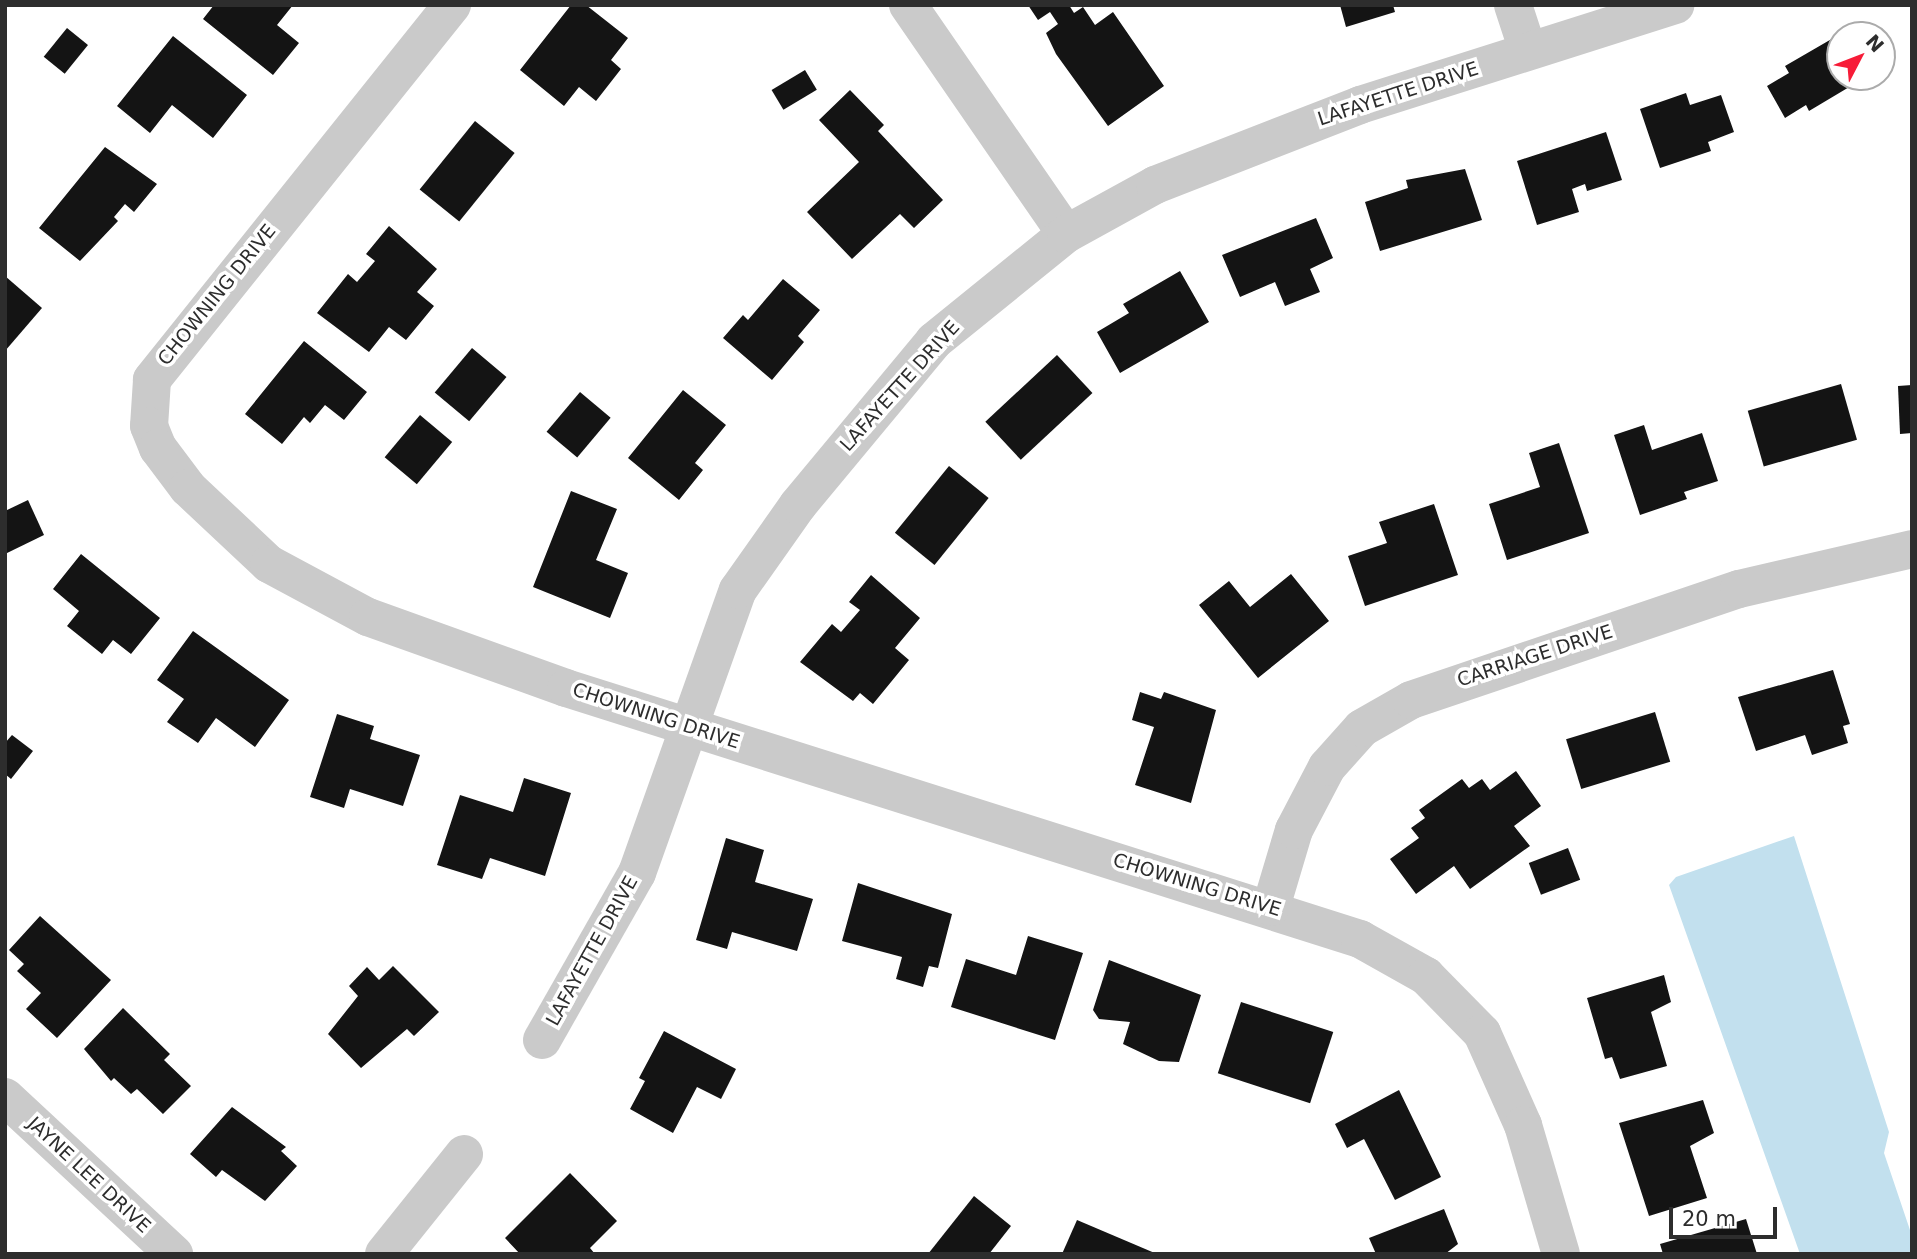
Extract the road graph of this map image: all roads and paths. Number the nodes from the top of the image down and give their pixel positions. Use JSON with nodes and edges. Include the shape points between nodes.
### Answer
{"nodes":[{"id":1,"x":452,"y":5,"type":"edge"},
{"id":2,"x":908,"y":5,"type":"edge"},
{"id":3,"x":1513,"y":5,"type":"edge"},
{"id":4,"x":1676,"y":5,"type":"edge"},
{"id":5,"x":1528,"y":51,"type":"junction"},
{"id":6,"x":1066,"y":234,"type":"junction"},
{"id":7,"x":1912,"y":549,"type":"edge"},
{"id":8,"x":685,"y":726,"type":"junction"},
{"id":9,"x":1271,"y":907,"type":"junction"},
{"id":10,"x":542,"y":1040,"type":"dead end"},
{"id":11,"x":5,"y":1097,"type":"edge"},
{"id":12,"x":464,"y":1154,"type":"dead end"},
{"id":13,"x":174,"y":1254,"type":"edge"},
{"id":14,"x":384,"y":1254,"type":"edge"},
{"id":15,"x":1562,"y":1254,"type":"edge"}],
"edges":[{"from":1,"to":8,"type":"street","name":"CHOWNING DRIVE","via":[[165,357],[147,401],[149,426],[158,448],[188,488],[269,564],[303,586],[368,617]]},
{"from":2,"to":6,"type":"street"},
{"from":3,"to":5,"type":"street"},
{"from":4,"to":5,"type":"street","name":"LAFAYETTE DRIVE"},
{"from":5,"to":6,"type":"street","name":"LAFAYETTE DRIVE","via":[[1257,141],[1155,185]]},
{"from":6,"to":8,"type":"street","name":"LAFAYETTE DRIVE","via":[[934,341],[798,505],[738,590]]},
{"from":7,"to":9,"type":"street","name":"CARRIAGE DRIVE","via":[[1740,589],[1411,700],[1362,728],[1326,766],[1294,830]]},
{"from":8,"to":9,"type":"street","name":"CHOWNING DRIVE"},
{"from":8,"to":10,"type":"street","name":"LAFAYETTE DRIVE","via":[[637,873]]},
{"from":9,"to":15,"type":"street","name":"CHOWNING DRIVE","via":[[1360,939],[1426,976],[1482,1032],[1523,1125]]},
{"from":11,"to":13,"type":"street","name":"JAYNE LEE DRIVE"},
{"from":12,"to":14,"type":"street"}]}
